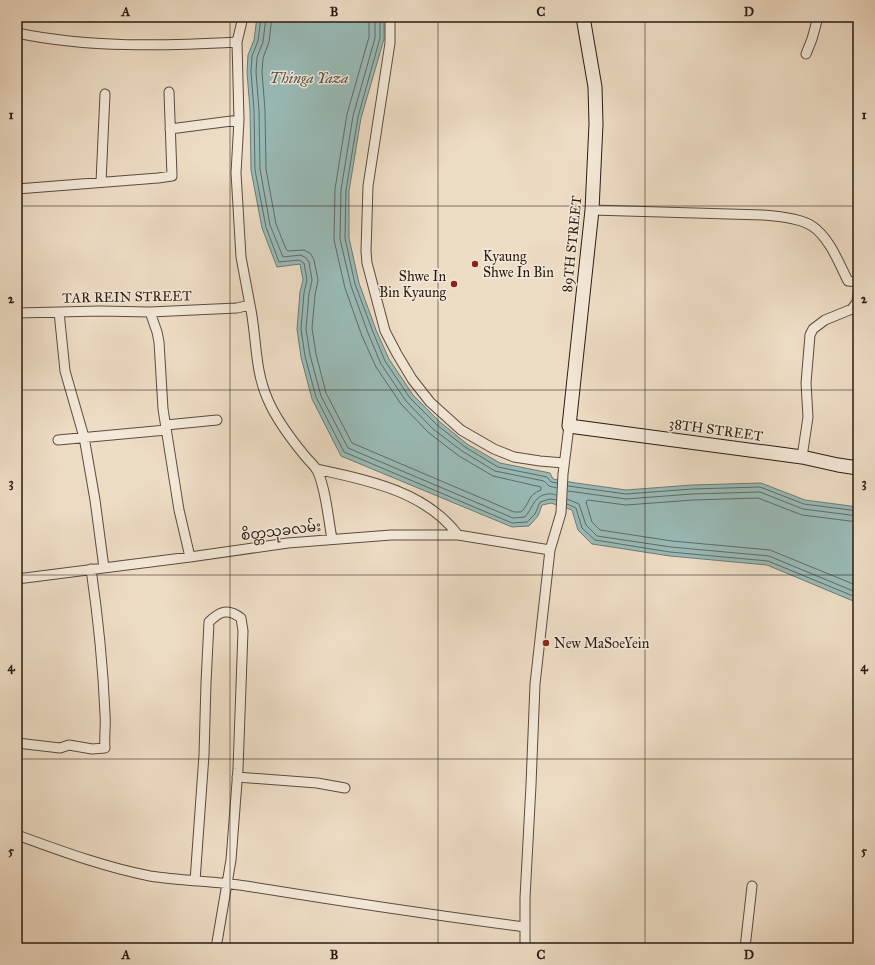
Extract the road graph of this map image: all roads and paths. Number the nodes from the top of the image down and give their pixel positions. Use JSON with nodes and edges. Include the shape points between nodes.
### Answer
{"nodes":[{"id":1,"x":243,"y":17,"type":"edge"},
{"id":2,"x":390,"y":17,"type":"edge"},
{"id":3,"x":583,"y":17,"type":"edge"},
{"id":4,"x":818,"y":17,"type":"edge"},
{"id":5,"x":17,"y":33,"type":"edge"},
{"id":6,"x":237,"y":42,"type":"junction"},
{"id":7,"x":806,"y":54,"type":"dead end"},
{"id":8,"x":169,"y":92,"type":"dead end"},
{"id":9,"x":105,"y":94,"type":"dead end"},
{"id":10,"x":239,"y":120,"type":"junction"},
{"id":11,"x":170,"y":129,"type":"junction"},
{"id":12,"x":101,"y":182,"type":"junction"},
{"id":13,"x":17,"y":189,"type":"edge"},
{"id":14,"x":592,"y":210,"type":"junction"},
{"id":15,"x":858,"y":282,"type":"edge"},
{"id":16,"x":858,"y":294,"type":"edge"},
{"id":17,"x":250,"y":305,"type":"junction"},
{"id":18,"x":59,"y":312,"type":"junction"},
{"id":19,"x":150,"y":312,"type":"junction"},
{"id":20,"x":17,"y":313,"type":"edge"},
{"id":21,"x":217,"y":420,"type":"dead end"},
{"id":22,"x":568,"y":426,"type":"junction"},
{"id":23,"x":166,"y":428,"type":"junction"},
{"id":24,"x":84,"y":437,"type":"junction"},
{"id":25,"x":58,"y":440,"type":"dead end"},
{"id":26,"x":802,"y":457,"type":"junction"},
{"id":27,"x":564,"y":463,"type":"junction"},
{"id":28,"x":858,"y":468,"type":"edge"},
{"id":29,"x":316,"y":470,"type":"junction"},
{"id":30,"x":458,"y":535,"type":"junction"},
{"id":31,"x":332,"y":539,"type":"junction"},
{"id":32,"x":550,"y":550,"type":"junction"},
{"id":33,"x":190,"y":557,"type":"junction"},
{"id":34,"x":104,"y":568,"type":"junction"},
{"id":35,"x":91,"y":569,"type":"junction"},
{"id":36,"x":17,"y":579,"type":"edge"},
{"id":37,"x":17,"y":743,"type":"edge"},
{"id":38,"x":237,"y":777,"type":"junction"},
{"id":39,"x":346,"y":788,"type":"dead end"},
{"id":40,"x":17,"y":835,"type":"edge"},
{"id":41,"x":195,"y":881,"type":"junction"},
{"id":42,"x":227,"y":883,"type":"junction"},
{"id":43,"x":752,"y":886,"type":"dead end"},
{"id":44,"x":525,"y":927,"type":"junction"},
{"id":45,"x":216,"y":948,"type":"edge"},
{"id":46,"x":525,"y":948,"type":"edge"},
{"id":47,"x":745,"y":948,"type":"edge"}],
"edges":[{"from":1,"to":6,"type":"street"},
{"from":2,"to":27,"type":"street","via":[[390,43],[368,186],[366,243],[367,263],[385,331],[412,379],[450,422],[494,449],[514,457]]},
{"from":3,"to":14,"type":"main road","name":"89TH STREET","via":[[596,105]]},
{"from":4,"to":7,"type":"street"},
{"from":5,"to":6,"type":"street","via":[[61,41],[104,44],[182,45]]},
{"from":6,"to":10,"type":"street"},
{"from":8,"to":11,"type":"street"},
{"from":9,"to":12,"type":"street"},
{"from":10,"to":11,"type":"street"},
{"from":10,"to":17,"type":"street","via":[[236,173],[241,257]]},
{"from":11,"to":12,"type":"street","via":[[172,176]]},
{"from":12,"to":13,"type":"street"},
{"from":14,"to":15,"type":"street","via":[[763,215],[802,222],[811,225],[821,235],[838,260],[848,281]]},
{"from":14,"to":22,"type":"main road","name":"89TH STREET"},
{"from":16,"to":26,"type":"street","via":[[857,302],[852,308],[825,320],[813,329],[810,335],[806,383],[808,417]]},
{"from":17,"to":19,"type":"street","name":"TAR REIN STREET","via":[[237,308]]},
{"from":17,"to":29,"type":"street","via":[[258,372],[268,401],[283,427]]},
{"from":18,"to":19,"type":"street","name":"TAR REIN STREET"},
{"from":18,"to":20,"type":"street","name":"TAR REIN STREET"},
{"from":18,"to":24,"type":"street","via":[[65,371]]},
{"from":19,"to":23,"type":"street","via":[[159,342],[160,382]]},
{"from":21,"to":23,"type":"street"},
{"from":22,"to":26,"type":"main road","name":"38TH STREET"},
{"from":22,"to":27,"type":"street","name":"89TH STREET"},
{"from":23,"to":24,"type":"street"},
{"from":23,"to":33,"type":"street","via":[[179,510]]},
{"from":24,"to":25,"type":"street"},
{"from":24,"to":34,"type":"street"},
{"from":26,"to":28,"type":"main road","name":"38TH STREET"},
{"from":27,"to":32,"type":"street","name":"89TH STREET","via":[[560,513]]},
{"from":29,"to":30,"type":"street","via":[[375,483],[418,500],[440,514]]},
{"from":29,"to":31,"type":"street","via":[[323,487]]},
{"from":30,"to":31,"type":"street","name":"စိတ္တသုခလမ်း","via":[[391,535]]},
{"from":30,"to":32,"type":"street","name":"စိတ္တသုခလမ်း"},
{"from":31,"to":33,"type":"street","name":"စိတ္တသုခလမ်း"},
{"from":32,"to":44,"type":"street","name":"89TH STREET","via":[[535,684]]},
{"from":33,"to":34,"type":"street","name":"စိတ္တသုခလမ်း"},
{"from":34,"to":35,"type":"street","name":"စိတ္တသုခလမ်း"},
{"from":35,"to":36,"type":"street","name":"စိတ္တသုခလမ်း"},
{"from":35,"to":37,"type":"street","via":[[98,616],[106,716],[105,748],[92,749],[69,745],[60,748]]},
{"from":38,"to":39,"type":"street"},
{"from":38,"to":41,"type":"street","via":[[243,631],[241,618],[236,614],[224,612],[217,614],[209,622],[204,755]]},
{"from":38,"to":42,"type":"street"},
{"from":40,"to":41,"type":"street","via":[[114,868],[151,876]]},
{"from":41,"to":42,"type":"street"},
{"from":42,"to":44,"type":"street"},
{"from":42,"to":45,"type":"street"},
{"from":43,"to":47,"type":"street"},
{"from":44,"to":46,"type":"street","name":"89TH STREET"}]}
